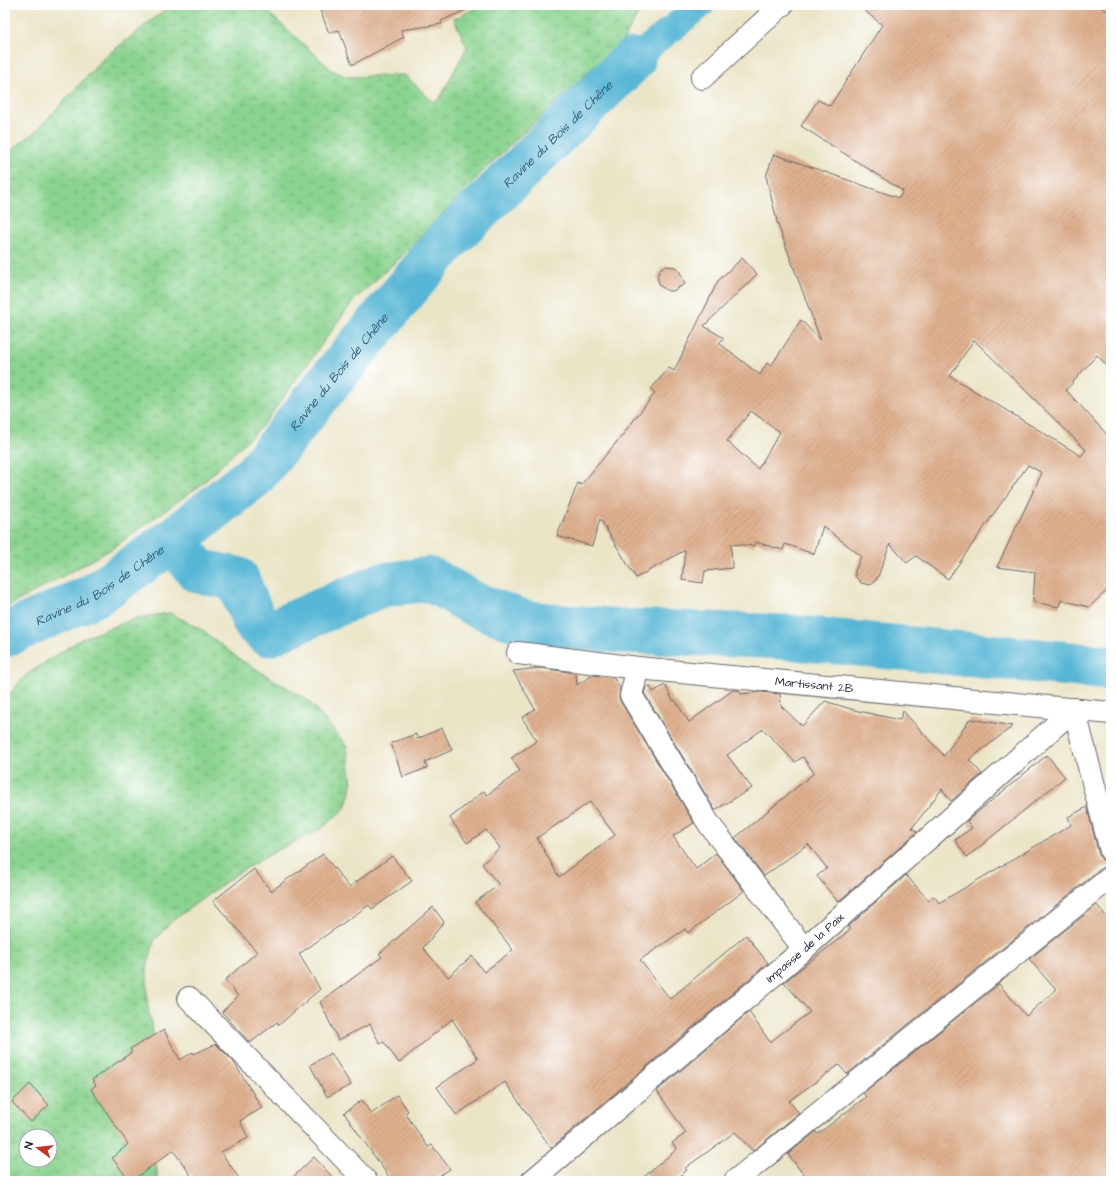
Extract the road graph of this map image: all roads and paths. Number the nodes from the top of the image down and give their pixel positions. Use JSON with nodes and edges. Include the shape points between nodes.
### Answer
{"nodes":[{"id":1,"x":782,"y":5,"type":"edge"},
{"id":2,"x":702,"y":78,"type":"dead end"},
{"id":3,"x":518,"y":653,"type":"dead end"},
{"id":4,"x":638,"y":668,"type":"junction"},
{"id":5,"x":1074,"y":709,"type":"junction"},
{"id":6,"x":1111,"y":713,"type":"edge"},
{"id":7,"x":1111,"y":851,"type":"edge"},
{"id":8,"x":1111,"y":877,"type":"edge"},
{"id":9,"x":804,"y":949,"type":"junction"},
{"id":10,"x":189,"y":998,"type":"dead end"},
{"id":11,"x":366,"y":1181,"type":"edge"},
{"id":12,"x":532,"y":1181,"type":"edge"},
{"id":13,"x":736,"y":1181,"type":"edge"}],
"edges":[{"from":1,"to":2,"type":"street"},
{"from":3,"to":4,"type":"street","name":"Martissant 2B"},
{"from":4,"to":5,"type":"street","name":"Martissant 2B"},
{"from":4,"to":9,"type":"street","via":[[631,695],[709,824]]},
{"from":5,"to":6,"type":"street","name":"Martissant 2B"},
{"from":5,"to":7,"type":"street"},
{"from":5,"to":9,"type":"street","name":"Impasse de la Paix"},
{"from":8,"to":13,"type":"street"},
{"from":9,"to":12,"type":"street","name":"Impasse de la Paix"},
{"from":10,"to":11,"type":"street"}]}
